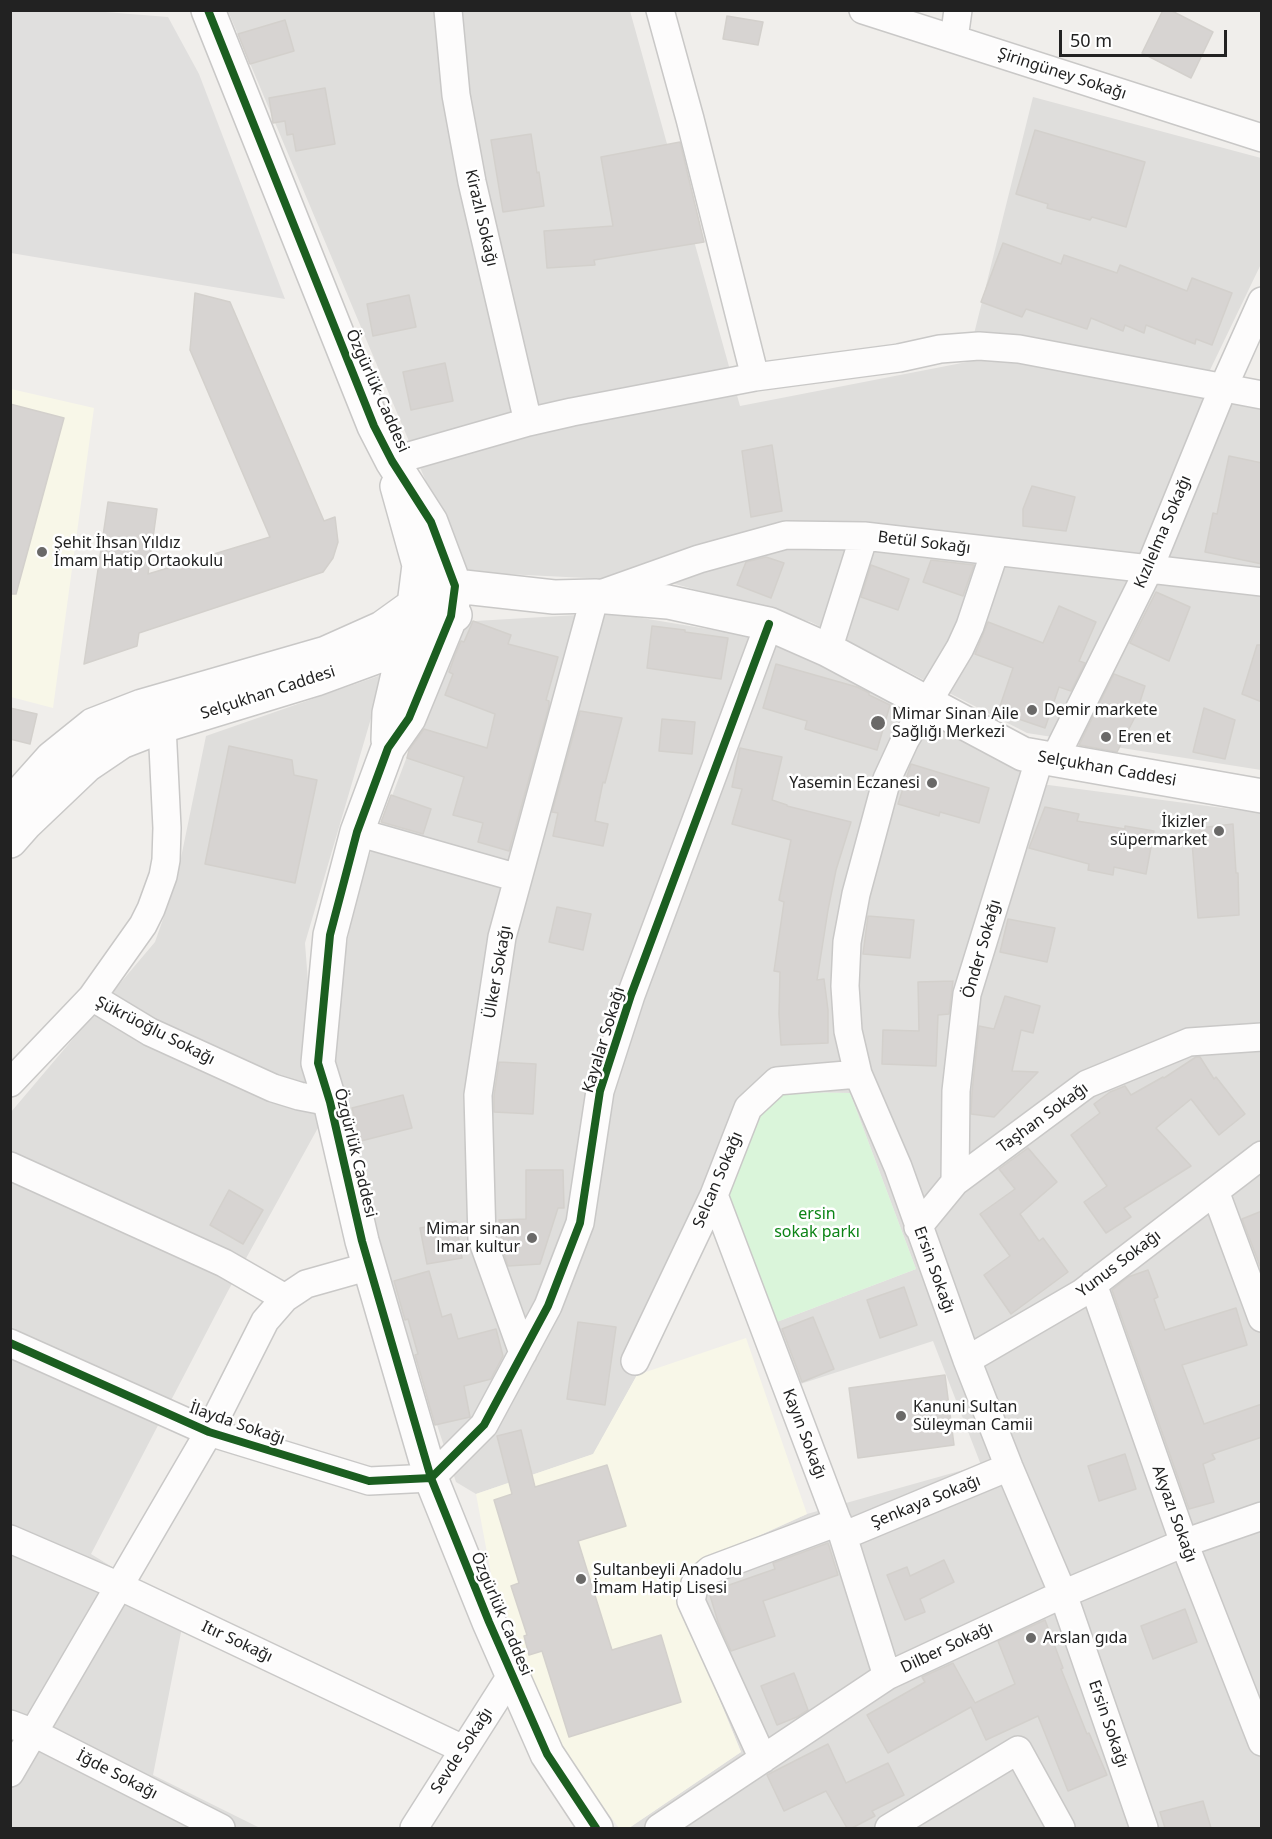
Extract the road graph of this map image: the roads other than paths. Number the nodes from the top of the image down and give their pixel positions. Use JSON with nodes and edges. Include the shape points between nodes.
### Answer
{"nodes":[{"id":1,"x":208,"y":10,"type":"edge"},
{"id":2,"x":448,"y":10,"type":"edge"},
{"id":3,"x":660,"y":10,"type":"edge"},
{"id":4,"x":863,"y":10,"type":"edge"},
{"id":5,"x":958,"y":10,"type":"edge"},
{"id":6,"x":954,"y":39,"type":"junction"},
{"id":7,"x":1262,"y":138,"type":"edge"},
{"id":8,"x":1262,"y":301,"type":"edge"},
{"id":9,"x":754,"y":377,"type":"junction"},
{"id":10,"x":1223,"y":388,"type":"junction"},
{"id":11,"x":1262,"y":395,"type":"edge"},
{"id":12,"x":528,"y":422,"type":"junction"},
{"id":13,"x":392,"y":461,"type":"junction"},
{"id":14,"x":864,"y":536,"type":"junction"},
{"id":15,"x":995,"y":551,"type":"junction"},
{"id":16,"x":1149,"y":570,"type":"junction"},
{"id":17,"x":1262,"y":582,"type":"edge"},
{"id":18,"x":595,"y":596,"type":"junction"},
{"id":19,"x":453,"y":601,"type":"junction"},
{"id":20,"x":414,"y":605,"type":"junction"},
{"id":21,"x":770,"y":624,"type":"junction"},
{"id":22,"x":406,"y":646,"type":"junction"},
{"id":23,"x":828,"y":650,"type":"junction"},
{"id":24,"x":926,"y":704,"type":"junction"},
{"id":25,"x":162,"y":726,"type":"junction"},
{"id":26,"x":387,"y":748,"type":"junction"},
{"id":27,"x":1047,"y":758,"type":"junction"},
{"id":28,"x":1262,"y":796,"type":"edge"},
{"id":29,"x":10,"y":805,"type":"edge"},
{"id":30,"x":357,"y":832,"type":"junction"},
{"id":31,"x":10,"y":841,"type":"edge"},
{"id":32,"x":518,"y":878,"type":"junction"},
{"id":33,"x":92,"y":997,"type":"junction"},
{"id":34,"x":1262,"y":1037,"type":"edge"},
{"id":35,"x":858,"y":1074,"type":"junction"},
{"id":36,"x":10,"y":1083,"type":"edge"},
{"id":37,"x":330,"y":1102,"type":"junction"},
{"id":38,"x":1262,"y":1155,"type":"edge"},
{"id":39,"x":10,"y":1166,"type":"edge"},
{"id":40,"x":955,"y":1182,"type":"junction"},
{"id":41,"x":1215,"y":1191,"type":"junction"},
{"id":42,"x":714,"y":1195,"type":"junction"},
{"id":43,"x":918,"y":1227,"type":"junction"},
{"id":44,"x":370,"y":1266,"type":"junction"},
{"id":45,"x":1093,"y":1284,"type":"junction"},
{"id":46,"x":285,"y":1298,"type":"junction"},
{"id":47,"x":1262,"y":1318,"type":"edge"},
{"id":48,"x":10,"y":1343,"type":"edge"},
{"id":49,"x":522,"y":1353,"type":"junction"},
{"id":50,"x":635,"y":1360,"type":"dead end"},
{"id":51,"x":967,"y":1360,"type":"junction"},
{"id":52,"x":209,"y":1432,"type":"junction"},
{"id":53,"x":1009,"y":1467,"type":"junction"},
{"id":54,"x":431,"y":1478,"type":"junction"},
{"id":55,"x":1262,"y":1516,"type":"edge"},
{"id":56,"x":841,"y":1529,"type":"junction"},
{"id":57,"x":10,"y":1539,"type":"edge"},
{"id":58,"x":1184,"y":1543,"type":"junction"},
{"id":59,"x":119,"y":1586,"type":"junction"},
{"id":60,"x":1063,"y":1594,"type":"junction"},
{"id":61,"x":512,"y":1674,"type":"junction"},
{"id":62,"x":887,"y":1676,"type":"junction"},
{"id":63,"x":22,"y":1729,"type":"edge"},
{"id":64,"x":1262,"y":1742,"type":"edge"},
{"id":65,"x":463,"y":1749,"type":"junction"},
{"id":66,"x":764,"y":1759,"type":"junction"},
{"id":67,"x":10,"y":1773,"type":"edge"},
{"id":68,"x":221,"y":1828,"type":"edge"},
{"id":69,"x":414,"y":1828,"type":"edge"},
{"id":70,"x":596,"y":1828,"type":"edge"},
{"id":71,"x":659,"y":1828,"type":"edge"},
{"id":72,"x":889,"y":1828,"type":"edge"},
{"id":73,"x":1060,"y":1828,"type":"edge"},
{"id":74,"x":1144,"y":1828,"type":"edge"}],
"edges":[{"from":1,"to":13,"type":"street","name":"Özgürlük Caddesi"},
{"from":2,"to":12,"type":"street","name":"Kirazlı Sokağı","via":[[456,95],[472,182]]},
{"from":3,"to":9,"type":"street"},
{"from":4,"to":6,"type":"street","name":"Şiringüney Sokağı"},
{"from":5,"to":6,"type":"street"},
{"from":6,"to":7,"type":"street","name":"Şiringüney Sokağı"},
{"from":8,"to":10,"type":"street","name":"Kızılelma Sokağı"},
{"from":9,"to":10,"type":"street","via":[[979,346],[1019,349]]},
{"from":9,"to":12,"type":"street"},
{"from":10,"to":11,"type":"street"},
{"from":10,"to":16,"type":"street","name":"Kızılelma Sokağı"},
{"from":12,"to":13,"type":"street"},
{"from":13,"to":19,"type":"street","name":"Özgürlük Caddesi","via":[[431,522]]},
{"from":13,"to":20,"type":"street","name":"Özgürlük Caddesi","via":[[419,565]]},
{"from":14,"to":15,"type":"street","name":"Betül Sokağı"},
{"from":14,"to":18,"type":"street","name":"Betül Sokağı","via":[[786,535],[699,559]]},
{"from":14,"to":23,"type":"street"},
{"from":15,"to":16,"type":"street","name":"Betül Sokağı"},
{"from":15,"to":24,"type":"street","name":"Ersin Sokağı","via":[[970,626]]},
{"from":16,"to":17,"type":"street","name":"Betül Sokağı"},
{"from":16,"to":27,"type":"street","name":"Kızılelma Sokağı"},
{"from":18,"to":19,"type":"street","name":"Selçukhan Caddesi","via":[[554,597],[524,604]]},
{"from":18,"to":21,"type":"street","name":"Selçukhan Caddesi","via":[[668,602]]},
{"from":18,"to":32,"type":"street","name":"Ülker Sokağı"},
{"from":19,"to":20,"type":"street","name":"Selçukhan Caddesi"},
{"from":19,"to":22,"type":"street","name":"Selçukhan Caddesi"},
{"from":19,"to":26,"type":"street","name":"Özgürlük Caddesi","via":[[410,718]]},
{"from":20,"to":22,"type":"street","name":"Özgürlük Caddesi"},
{"from":20,"to":29,"type":"street","name":"Selçukhan Caddesi","via":[[382,628],[326,653],[142,706],[93,725],[52,758]]},
{"from":21,"to":23,"type":"street","name":"Selçukhan Caddesi"},
{"from":21,"to":49,"type":"street","name":"Kayalar Sokağı","via":[[631,995],[600,1091],[580,1223],[548,1306]]},
{"from":22,"to":25,"type":"street","name":"Selçukhan Caddesi","via":[[316,679]]},
{"from":22,"to":26,"type":"street","name":"Özgürlük Caddesi","via":[[389,713]]},
{"from":23,"to":24,"type":"street","name":"Selçukhan Caddesi"},
{"from":24,"to":27,"type":"street","name":"Selçukhan Caddesi","via":[[1023,754]]},
{"from":24,"to":35,"type":"street","name":"Ersin Sokağı","via":[[887,779],[847,942],[844,986],[848,1031]]},
{"from":25,"to":31,"type":"street","name":"Selçukhan Caddesi","via":[[121,742],[87,765]]},
{"from":25,"to":33,"type":"street","via":[[167,836],[163,876],[143,925]]},
{"from":26,"to":30,"type":"street","name":"Özgürlük Caddesi"},
{"from":27,"to":28,"type":"street","name":"Selçukhan Caddesi"},
{"from":27,"to":40,"type":"street","name":"Önder Sokağı","via":[[968,994],[956,1091]]},
{"from":30,"to":32,"type":"street"},
{"from":30,"to":37,"type":"street","name":"Özgürlük Caddesi","via":[[330,935],[318,1063]]},
{"from":32,"to":49,"type":"street","name":"Ülker Sokağı","via":[[502,937],[478,1095],[482,1239]]},
{"from":33,"to":36,"type":"street","name":"Şükrüoğlu Sokağı"},
{"from":33,"to":37,"type":"street","name":"Şükrüoğlu Sokağı","via":[[150,1032],[273,1088]]},
{"from":34,"to":40,"type":"street","name":"Taşhan Sokağı","via":[[1189,1042],[1088,1084]]},
{"from":35,"to":42,"type":"street","name":"Selcan Sokağı","via":[[777,1081],[748,1108]]},
{"from":35,"to":43,"type":"street","name":"Ersin Sokağı","via":[[898,1167]]},
{"from":37,"to":44,"type":"street","name":"Özgürlük Caddesi"},
{"from":38,"to":41,"type":"street","name":"Yunus Sokağı"},
{"from":39,"to":46,"type":"street","via":[[224,1263]]},
{"from":40,"to":43,"type":"street","name":"Taşhan Sokağı"},
{"from":41,"to":45,"type":"street","name":"Yunus Sokağı"},
{"from":41,"to":47,"type":"street"},
{"from":42,"to":50,"type":"street","name":"Selcan Sokağı"},
{"from":42,"to":56,"type":"street","name":"Kayın Sokağı"},
{"from":43,"to":51,"type":"street","name":"Ersin Sokağı"},
{"from":44,"to":46,"type":"street","via":[[306,1284]]},
{"from":44,"to":54,"type":"street","name":"Özgürlük Caddesi"},
{"from":45,"to":51,"type":"street","name":"Yunus Sokağı"},
{"from":45,"to":58,"type":"street","name":"Akyazı Sokağı"},
{"from":46,"to":52,"type":"street","via":[[265,1321]]},
{"from":48,"to":52,"type":"street","name":"İlayda Sokağı"},
{"from":49,"to":54,"type":"street","name":"Kayalar Sokağı","via":[[484,1425]]},
{"from":51,"to":53,"type":"street","name":"Ersin Sokağı"},
{"from":52,"to":54,"type":"street","name":"İlayda Sokağı","via":[[369,1480]]},
{"from":52,"to":59,"type":"street"},
{"from":53,"to":56,"type":"street","name":"Şenkaya Sokağı"},
{"from":53,"to":60,"type":"street","name":"Ersin Sokağı"},
{"from":54,"to":61,"type":"street","name":"Özgürlük Caddesi"},
{"from":55,"to":58,"type":"street","name":"Dilber Sokağı"},
{"from":56,"to":62,"type":"street","name":"Kayın Sokağı"},
{"from":56,"to":66,"type":"street","name":"Şenkaya Sokağı","via":[[710,1570],[695,1583],[691,1601]]},
{"from":57,"to":59,"type":"street","name":"Itır Sokağı"},
{"from":58,"to":60,"type":"street","name":"Dilber Sokağı"},
{"from":58,"to":64,"type":"street","name":"Akyazı Sokağı"},
{"from":59,"to":63,"type":"street"},
{"from":59,"to":65,"type":"street","name":"Itır Sokağı"},
{"from":60,"to":62,"type":"street","name":"Dilber Sokağı"},
{"from":60,"to":74,"type":"street","name":"Ersin Sokağı"},
{"from":61,"to":65,"type":"street","name":"Sevde Sokağı"},
{"from":61,"to":70,"type":"street","name":"Özgürlük Caddesi","via":[[547,1754]]},
{"from":62,"to":66,"type":"street","name":"Dilber Sokağı"},
{"from":63,"to":67,"type":"street"},
{"from":63,"to":68,"type":"street","name":"İğde Sokağı"},
{"from":65,"to":69,"type":"street","name":"Sevde Sokağı"},
{"from":66,"to":71,"type":"street","name":"Dilber Sokağı"},
{"from":72,"to":73,"type":"street","via":[[1018,1750]]}]}
